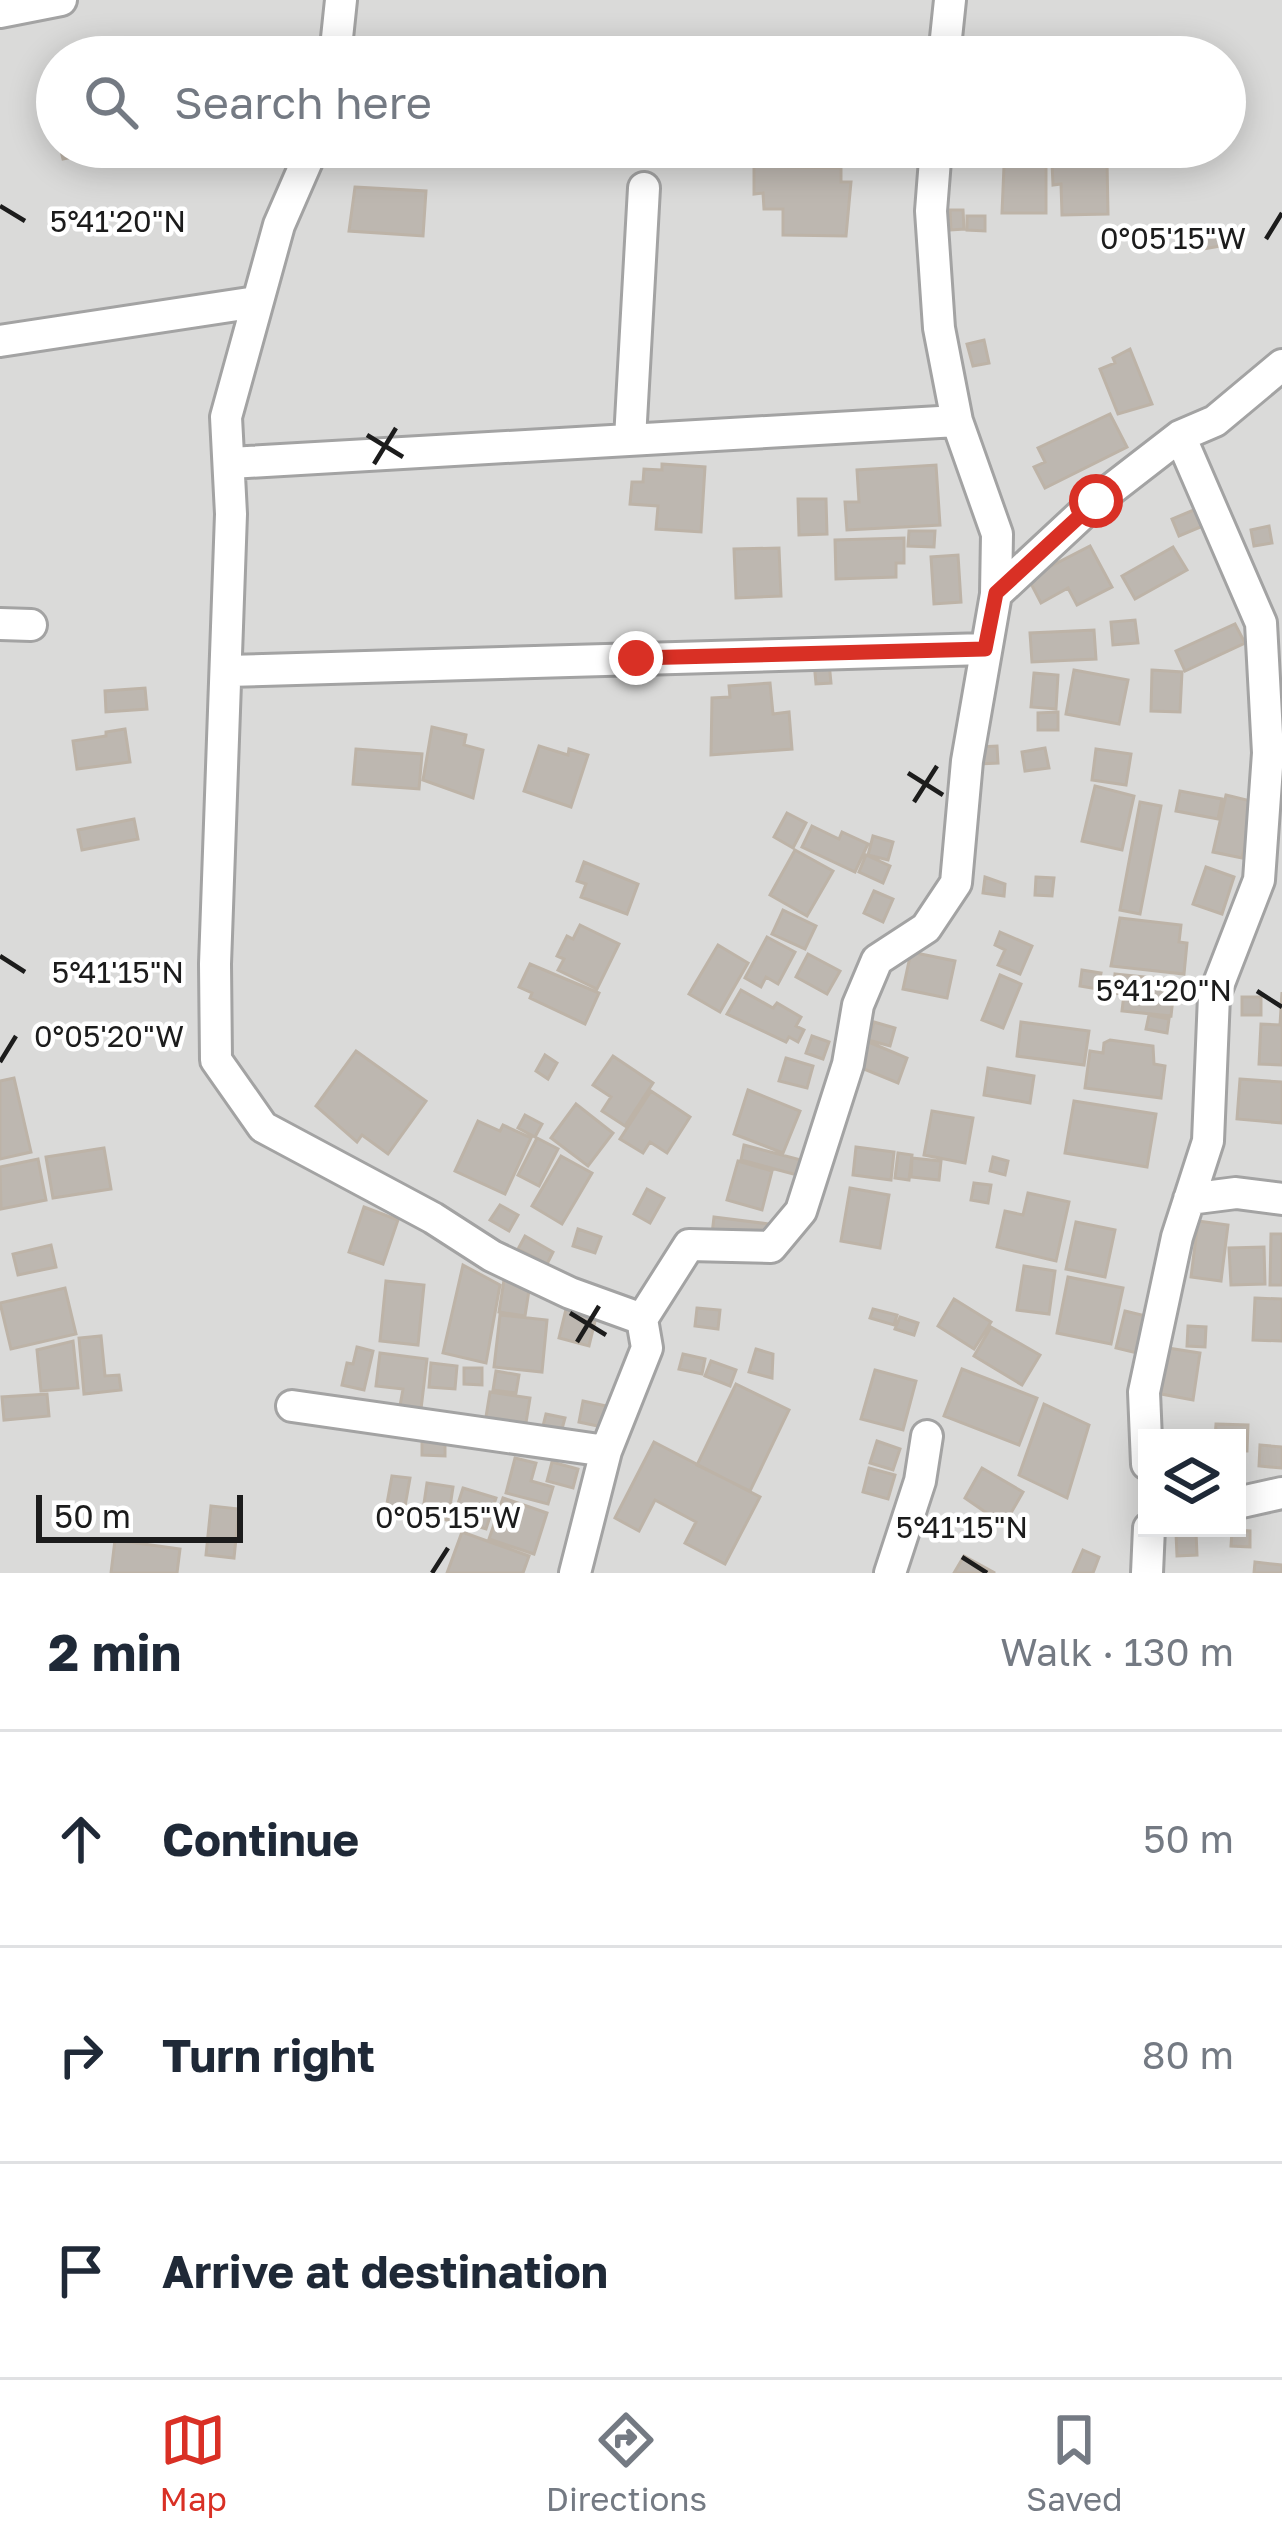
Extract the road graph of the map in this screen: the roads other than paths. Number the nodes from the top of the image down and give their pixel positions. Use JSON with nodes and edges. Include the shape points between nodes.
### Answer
{"nodes":[{"id":1,"x":61,"y":0,"type":"edge"},
{"id":2,"x":341,"y":0,"type":"edge"},
{"id":3,"x":950,"y":0,"type":"edge"},
{"id":4,"x":0,"y":12,"type":"edge"},
{"id":5,"x":337,"y":36,"type":"edge"},
{"id":6,"x":946,"y":36,"type":"edge"},
{"id":7,"x":304,"y":168,"type":"edge"},
{"id":8,"x":935,"y":168,"type":"edge"},
{"id":9,"x":644,"y":188,"type":"dead end"},
{"id":10,"x":256,"y":302,"type":"junction"},
{"id":11,"x":0,"y":341,"type":"edge"},
{"id":12,"x":1282,"y":365,"type":"edge"},
{"id":13,"x":957,"y":421,"type":"junction"},
{"id":14,"x":1180,"y":436,"type":"junction"},
{"id":15,"x":631,"y":439,"type":"junction"},
{"id":16,"x":230,"y":464,"type":"junction"},
{"id":17,"x":996,"y":593,"type":"junction"},
{"id":18,"x":985,"y":649,"type":"junction"},
{"id":19,"x":226,"y":671,"type":"junction"},
{"id":20,"x":1189,"y":1198,"type":"junction"},
{"id":21,"x":1282,"y":1199,"type":"edge"},
{"id":22,"x":642,"y":1318,"type":"junction"},
{"id":23,"x":292,"y":1406,"type":"dead end"},
{"id":24,"x":1146,"y":1429,"type":"edge"},
{"id":25,"x":927,"y":1436,"type":"dead end"},
{"id":26,"x":606,"y":1451,"type":"junction"},
{"id":27,"x":1282,"y":1493,"type":"edge"},
{"id":28,"x":1246,"y":1501,"type":"edge"},
{"id":29,"x":1149,"y":1537,"type":"edge"},
{"id":30,"x":575,"y":1573,"type":"edge"},
{"id":31,"x":890,"y":1573,"type":"edge"},
{"id":32,"x":1147,"y":1573,"type":"edge"}],
"edges":[{"from":1,"to":4,"type":"street"},
{"from":2,"to":5,"type":"street"},
{"from":3,"to":6,"type":"street"},
{"from":7,"to":10,"type":"street"},
{"from":8,"to":13,"type":"street","via":[[940,328]]},
{"from":9,"to":15,"type":"street"},
{"from":10,"to":11,"type":"street"},
{"from":10,"to":16,"type":"street","via":[[226,417]]},
{"from":12,"to":14,"type":"street","via":[[1215,421]]},
{"from":13,"to":15,"type":"street"},
{"from":13,"to":17,"type":"street","via":[[998,534]]},
{"from":14,"to":17,"type":"street"},
{"from":14,"to":20,"type":"street","via":[[1261,622],[1268,753],[1259,880],[1214,996],[1208,1141]]},
{"from":15,"to":16,"type":"street"},
{"from":16,"to":19,"type":"street"},
{"from":17,"to":18,"type":"street"},
{"from":18,"to":19,"type":"street"},
{"from":18,"to":22,"type":"street","via":[[956,883],[926,928],[877,960],[801,1210],[771,1247],[689,1245]]},
{"from":19,"to":22,"type":"street","via":[[216,1060],[263,1126],[492,1256]]},
{"from":20,"to":21,"type":"street"},
{"from":20,"to":24,"type":"street","via":[[1144,1393]]},
{"from":22,"to":26,"type":"street","via":[[647,1348]]},
{"from":23,"to":26,"type":"street"},
{"from":25,"to":31,"type":"street"},
{"from":26,"to":30,"type":"street"},
{"from":27,"to":28,"type":"street"},
{"from":29,"to":32,"type":"street"}]}
